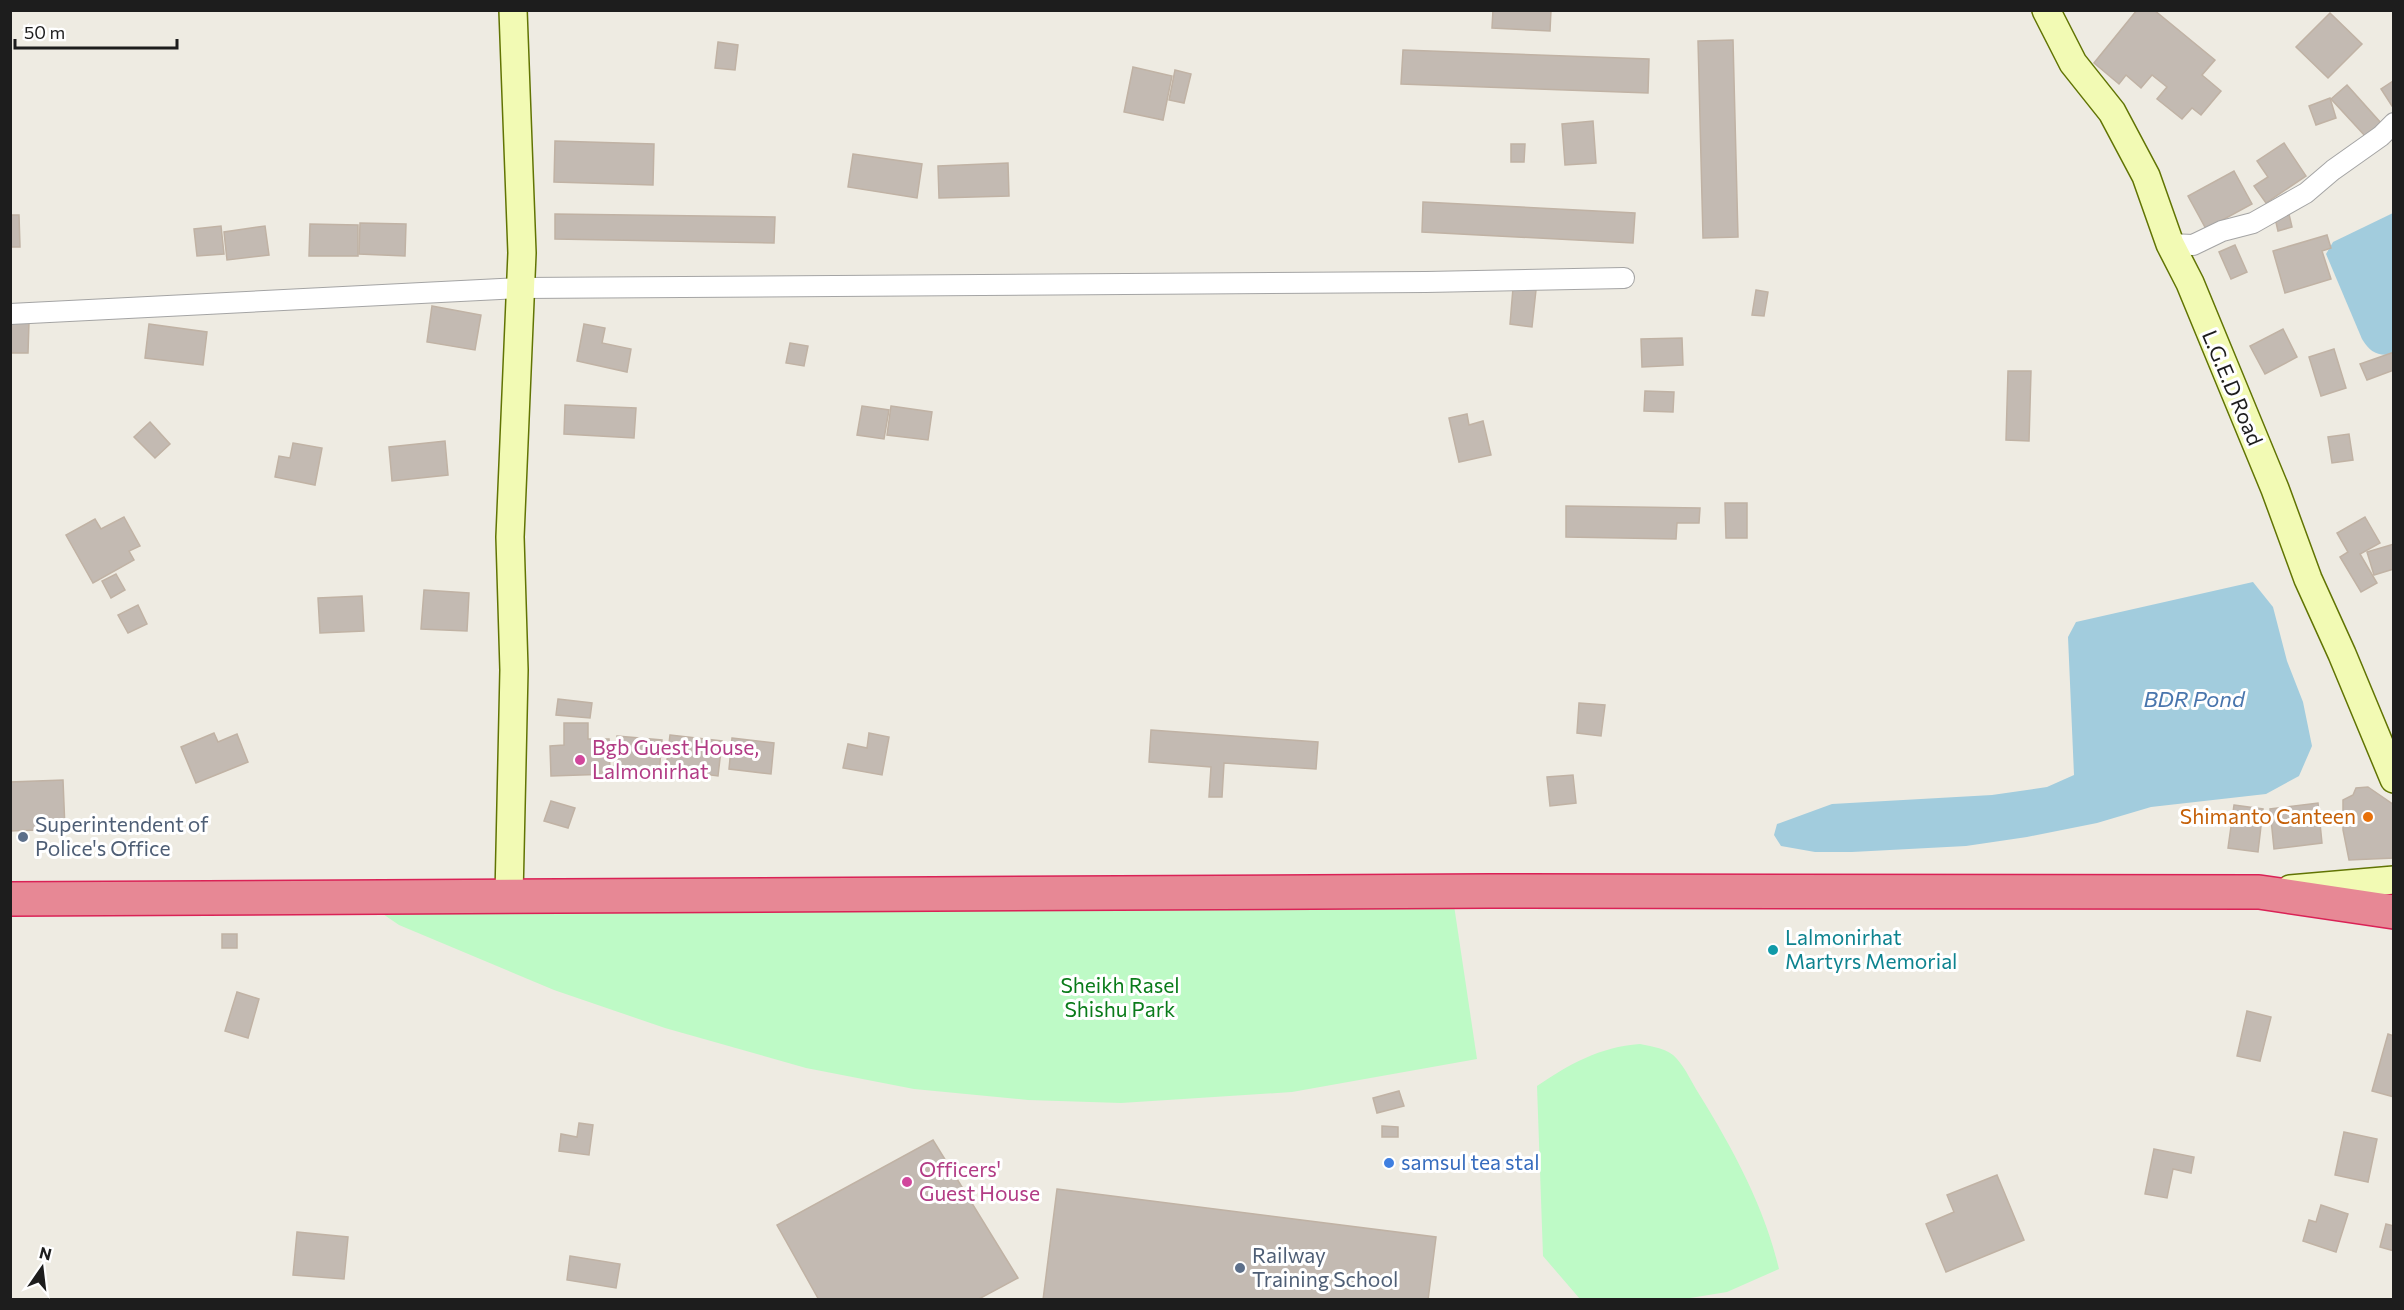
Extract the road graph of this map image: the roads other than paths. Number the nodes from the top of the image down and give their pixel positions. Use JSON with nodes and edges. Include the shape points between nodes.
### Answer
{"nodes":[{"id":1,"x":513,"y":10,"type":"edge"},
{"id":2,"x":2046,"y":10,"type":"edge"},
{"id":3,"x":2394,"y":123,"type":"edge"},
{"id":4,"x":2170,"y":244,"type":"junction"},
{"id":5,"x":1624,"y":278,"type":"dead end"},
{"id":6,"x":520,"y":288,"type":"junction"},
{"id":7,"x":10,"y":314,"type":"edge"},
{"id":8,"x":2394,"y":779,"type":"edge"},
{"id":9,"x":2394,"y":880,"type":"edge"},
{"id":10,"x":2259,"y":892,"type":"junction"},
{"id":11,"x":509,"y":896,"type":"junction"},
{"id":12,"x":10,"y":899,"type":"edge"},
{"id":13,"x":2394,"y":912,"type":"edge"}],
"edges":[{"from":1,"to":6,"type":"main road","via":[[522,211]]},
{"from":2,"to":4,"type":"main road","name":"L.G.E.D Road","via":[[2073,63],[2112,112],[2146,176]]},
{"from":3,"to":4,"type":"street","via":[[2306,193],[2253,223],[2222,231],[2193,245]]},
{"from":4,"to":8,"type":"main road","name":"L.G.E.D Road","via":[[2190,283],[2308,579]]},
{"from":5,"to":6,"type":"street"},
{"from":6,"to":7,"type":"street"},
{"from":6,"to":11,"type":"main road","via":[[510,537],[514,670]]},
{"from":9,"to":10,"type":"main road"},
{"from":10,"to":11,"type":"highway"},
{"from":10,"to":13,"type":"highway"},
{"from":11,"to":12,"type":"highway"}]}
